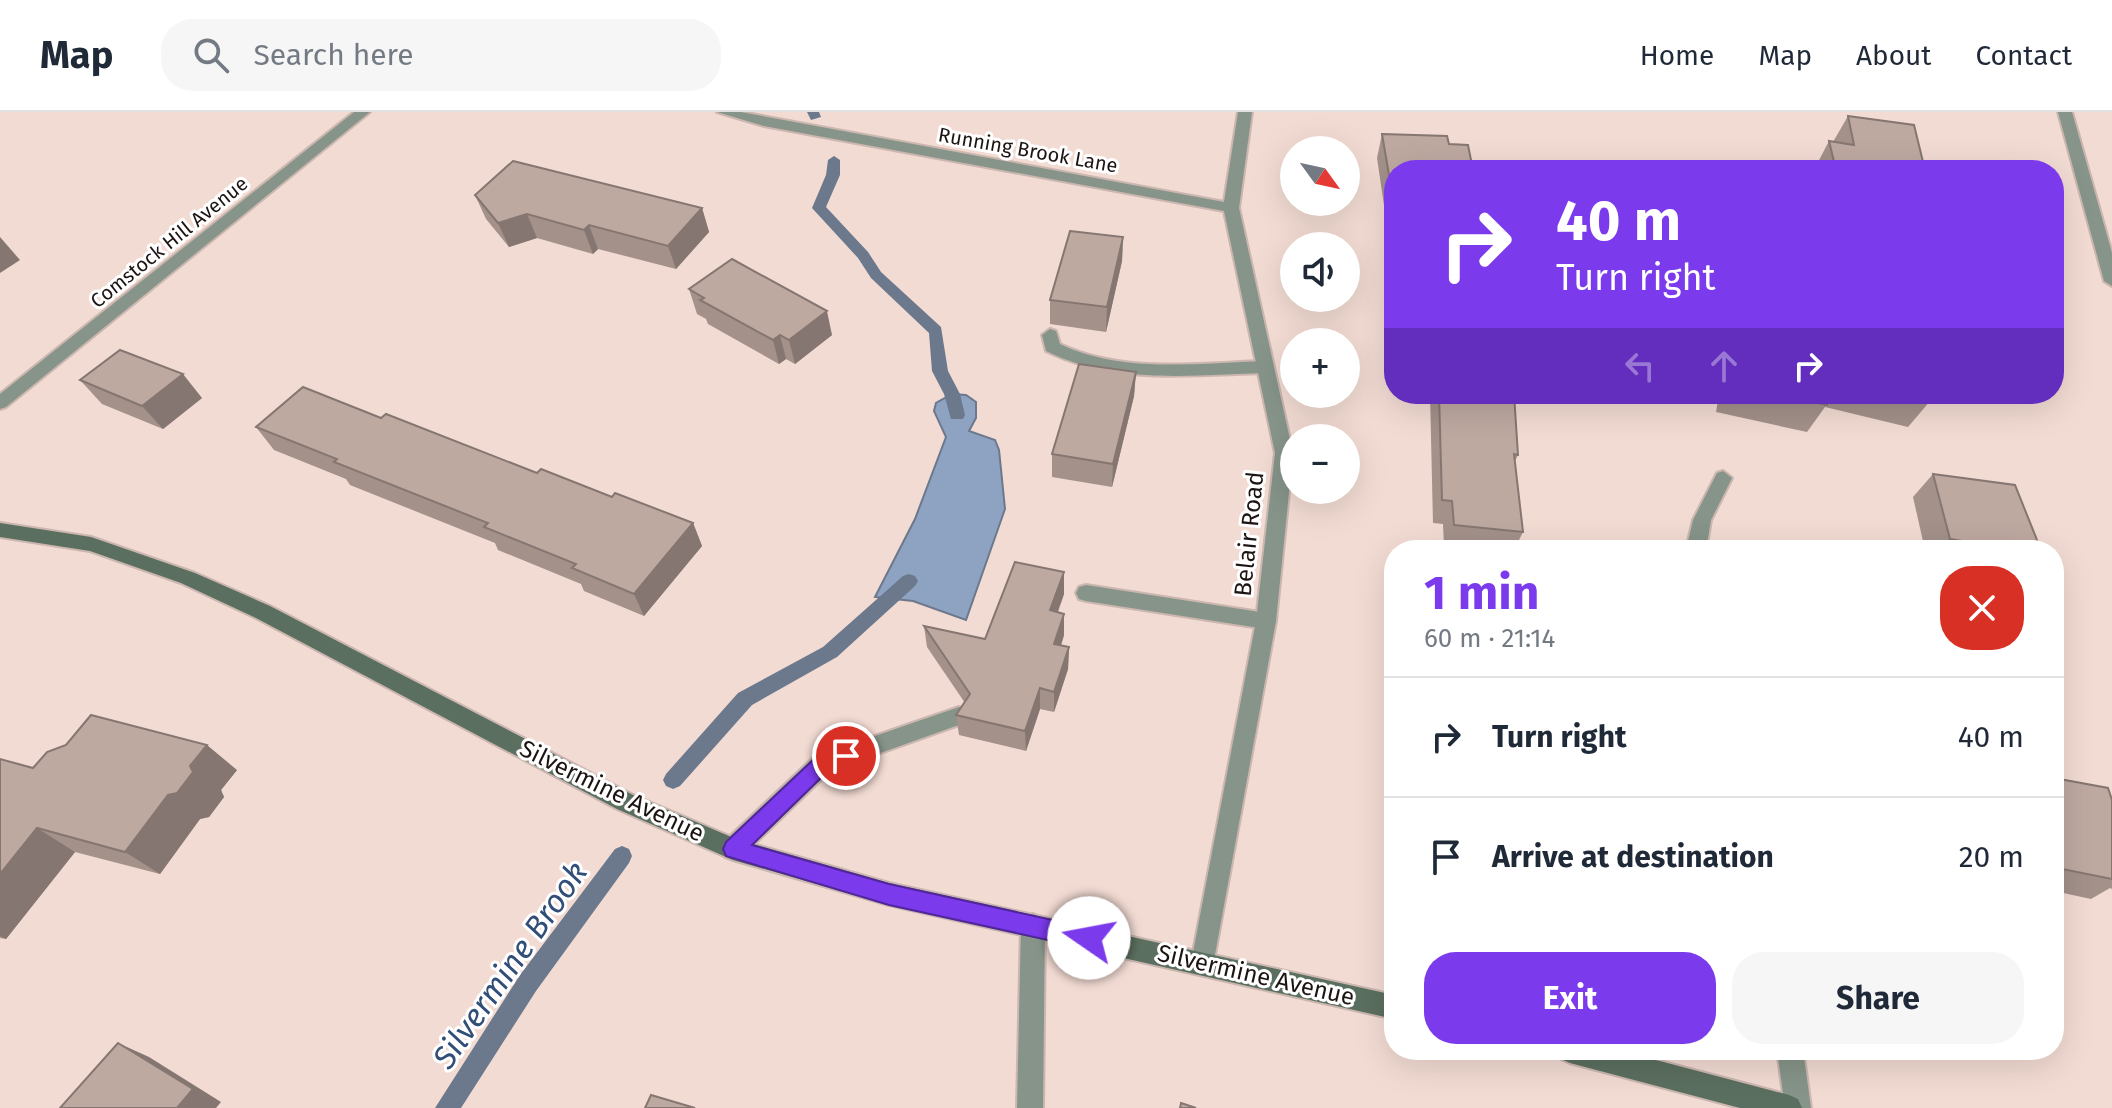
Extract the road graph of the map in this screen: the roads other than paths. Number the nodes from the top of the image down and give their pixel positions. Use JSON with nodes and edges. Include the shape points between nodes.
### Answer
{"nodes":[{"id":1,"x":363,"y":112,"type":"edge"},
{"id":2,"x":724,"y":112,"type":"edge"},
{"id":3,"x":1245,"y":112,"type":"edge"},
{"id":4,"x":2065,"y":112,"type":"edge"},
{"id":5,"x":1231,"y":208,"type":"junction"},
{"id":6,"x":2112,"y":281,"type":"edge"},
{"id":7,"x":1050,"y":335,"type":"dead end"},
{"id":8,"x":1265,"y":367,"type":"junction"},
{"id":9,"x":0,"y":403,"type":"edge"},
{"id":10,"x":1723,"y":478,"type":"dead end"},
{"id":11,"x":0,"y":530,"type":"edge"},
{"id":12,"x":1698,"y":540,"type":"edge"},
{"id":13,"x":1086,"y":593,"type":"dead end"},
{"id":14,"x":1266,"y":621,"type":"junction"},
{"id":15,"x":959,"y":716,"type":"edge"},
{"id":16,"x":733,"y":849,"type":"junction"},
{"id":17,"x":1033,"y":926,"type":"junction"},
{"id":18,"x":1203,"y":963,"type":"junction"},
{"id":19,"x":1384,"y":1005,"type":"edge"},
{"id":20,"x":1608,"y":1060,"type":"edge"},
{"id":21,"x":1791,"y":1060,"type":"edge"},
{"id":22,"x":1030,"y":1108,"type":"edge"},
{"id":23,"x":1789,"y":1108,"type":"edge"},
{"id":24,"x":1798,"y":1108,"type":"edge"}],
"edges":[{"from":1,"to":9,"type":"street","name":"Comstock Hill Avenue"},
{"from":2,"to":5,"type":"street","name":"Running Brook Lane"},
{"from":3,"to":5,"type":"street","name":"Belair Road"},
{"from":4,"to":6,"type":"street"},
{"from":5,"to":8,"type":"street","name":"Belair Road"},
{"from":7,"to":8,"type":"street","via":[[1052,347],[1106,369]]},
{"from":8,"to":14,"type":"street","name":"Belair Road","via":[[1284,453]]},
{"from":10,"to":12,"type":"street"},
{"from":11,"to":16,"type":"street","name":"Silvermine Avenue","via":[[91,544],[188,578],[287,624],[625,802]]},
{"from":13,"to":14,"type":"street"},
{"from":14,"to":18,"type":"street","name":"Belair Road"},
{"from":15,"to":16,"type":"street","via":[[822,764]]},
{"from":16,"to":17,"type":"street","name":"Silvermine Avenue","via":[[889,894]]},
{"from":17,"to":18,"type":"street","name":"Silvermine Avenue"},
{"from":17,"to":22,"type":"street"},
{"from":18,"to":19,"type":"street","name":"Silvermine Avenue"},
{"from":20,"to":23,"type":"street"},
{"from":21,"to":24,"type":"street"}]}
